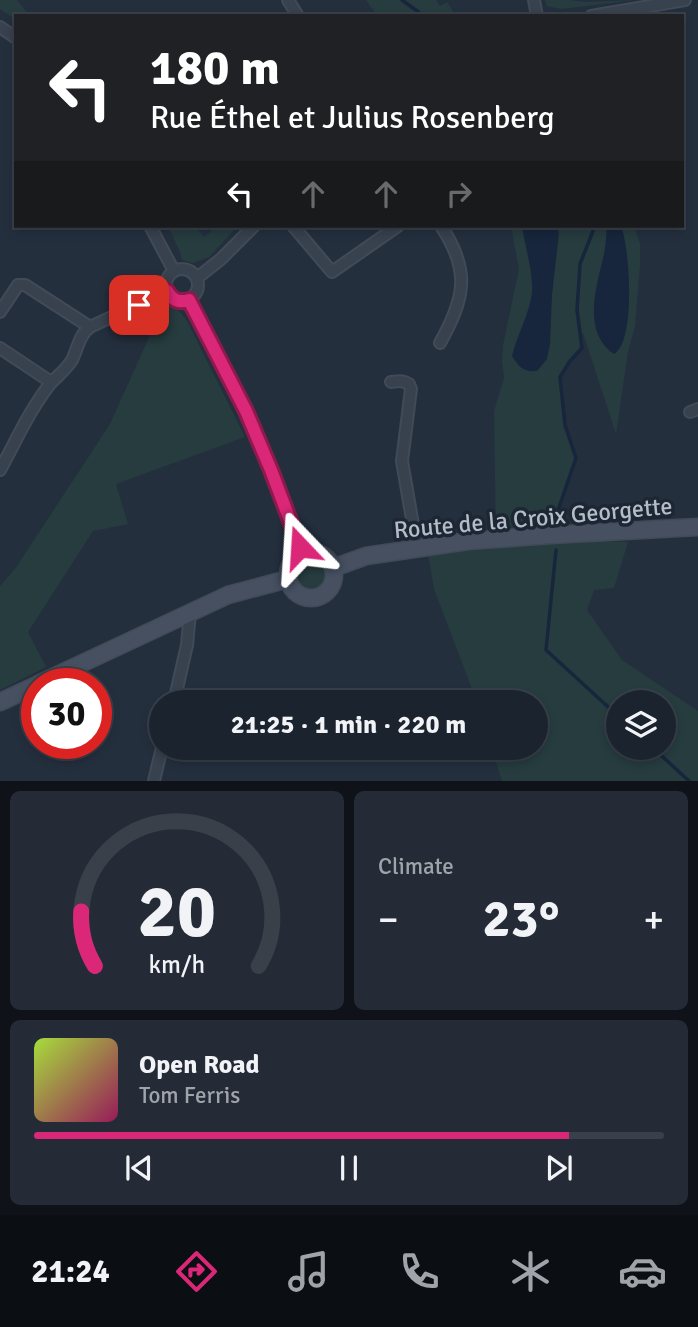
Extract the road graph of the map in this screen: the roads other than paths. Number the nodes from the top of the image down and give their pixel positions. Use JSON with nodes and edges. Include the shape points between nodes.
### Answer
{"nodes":[{"id":1,"x":685,"y":0,"type":"edge"},
{"id":2,"x":603,"y":14,"type":"edge"},
{"id":3,"x":151,"y":228,"type":"edge"},
{"id":4,"x":252,"y":228,"type":"edge"},
{"id":5,"x":295,"y":228,"type":"edge"},
{"id":6,"x":395,"y":228,"type":"edge"},
{"id":7,"x":442,"y":228,"type":"edge"},
{"id":8,"x":174,"y":271,"type":"junction"},
{"id":9,"x":197,"y":278,"type":"junction"},
{"id":10,"x":167,"y":291,"type":"junction"},
{"id":11,"x":189,"y":300,"type":"junction"},
{"id":12,"x":0,"y":312,"type":"edge"},
{"id":13,"x":90,"y":327,"type":"junction"},
{"id":14,"x":440,"y":343,"type":"dead end"},
{"id":15,"x":0,"y":348,"type":"edge"},
{"id":16,"x":51,"y":382,"type":"junction"},
{"id":17,"x":391,"y":382,"type":"dead end"},
{"id":18,"x":0,"y":470,"type":"edge"},
{"id":19,"x":698,"y":527,"type":"edge"},
{"id":20,"x":417,"y":548,"type":"junction"},
{"id":21,"x":302,"y":553,"type":"junction"},
{"id":22,"x":333,"y":568,"type":"junction"},
{"id":23,"x":288,"y":579,"type":"junction"},
{"id":24,"x":190,"y":613,"type":"junction"},
{"id":25,"x":73,"y":668,"type":"edge"},
{"id":26,"x":177,"y":690,"type":"edge"},
{"id":27,"x":21,"y":692,"type":"edge"},
{"id":28,"x":0,"y":702,"type":"edge"},
{"id":29,"x":159,"y":760,"type":"edge"},
{"id":30,"x":154,"y":781,"type":"edge"}],
"edges":[{"from":1,"to":2,"type":"street"},
{"from":3,"to":8,"type":"street"},
{"from":4,"to":9,"type":"street"},
{"from":5,"to":6,"type":"street","via":[[332,272]]},
{"from":7,"to":14,"type":"street","via":[[461,268],[461,293]]},
{"from":8,"to":9,"type":"street","via":[[185,269]]},
{"from":8,"to":10,"type":"street","via":[[166,280]]},
{"from":9,"to":11,"type":"street","via":[[198,288]]},
{"from":10,"to":11,"type":"street","via":[[178,301]]},
{"from":10,"to":13,"type":"street"},
{"from":11,"to":21,"type":"street","via":[[246,411]]},
{"from":12,"to":13,"type":"street","via":[[18,285],[25,285]]},
{"from":13,"to":16,"type":"street","via":[[72,360]]},
{"from":15,"to":16,"type":"street"},
{"from":16,"to":18,"type":"street"},
{"from":17,"to":20,"type":"street","via":[[404,381],[411,389],[402,461]]},
{"from":19,"to":20,"type":"street","name":"Route de la Croix Georgette"},
{"from":20,"to":22,"type":"street","name":"Route de la Croix Georgette","via":[[366,556]]},
{"from":21,"to":22,"type":"street","via":[[324,556]]},
{"from":21,"to":23,"type":"street","via":[[290,564]]},
{"from":22,"to":23,"type":"street","via":[[330,589],[317,598],[295,593]]},
{"from":23,"to":24,"type":"street","via":[[228,595]]},
{"from":24,"to":25,"type":"street"},
{"from":24,"to":26,"type":"street"},
{"from":27,"to":28,"type":"street"},
{"from":29,"to":30,"type":"street"}]}
